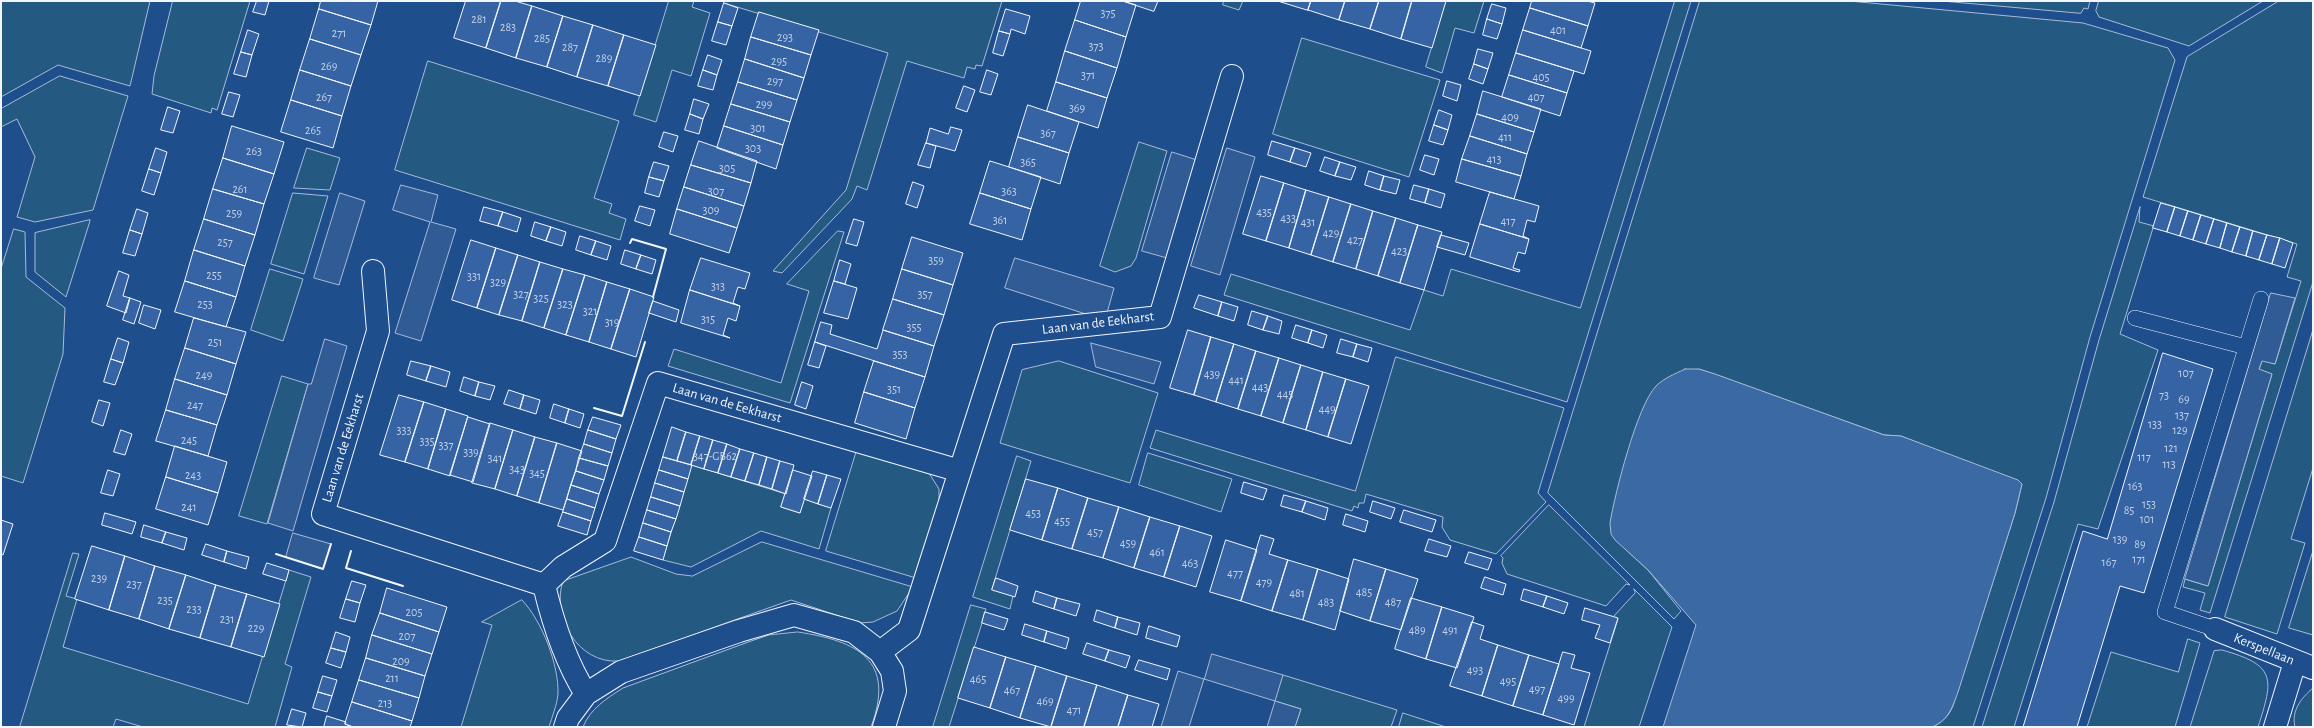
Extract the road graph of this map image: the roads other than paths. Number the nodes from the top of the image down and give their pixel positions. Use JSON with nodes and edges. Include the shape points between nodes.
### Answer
{"nodes":[{"id":1,"x":1232,"y":76,"type":"dead end"},
{"id":2,"x":374,"y":271,"type":"dead end"},
{"id":3,"x":2261,"y":299,"type":"dead end"},
{"id":4,"x":2135,"y":318,"type":"dead end"},
{"id":5,"x":2246,"y":347,"type":"junction"},
{"id":6,"x":960,"y":472,"type":"junction"},
{"id":7,"x":544,"y":585,"type":"junction"},
{"id":8,"x":2215,"y":629,"type":"joint"},
{"id":9,"x":880,"y":652,"type":"junction"},
{"id":10,"x":2304,"y":665,"type":"edge"},
{"id":11,"x":586,"y":694,"type":"junction"},
{"id":12,"x":565,"y":727,"type":"edge"},
{"id":13,"x":884,"y":727,"type":"edge"},
{"id":14,"x":2275,"y":727,"type":"edge"}],
"edges":[{"from":1,"to":6,"type":"street","name":"Laan van de Eekharst","via":[[1160,317],[1004,334]]},
{"from":2,"to":7,"type":"street","name":"Laan van de Eekharst","via":[[378,331],[323,514]]},
{"from":3,"to":5,"type":"lane"},
{"from":4,"to":5,"type":"lane"},
{"from":5,"to":8,"type":"lane","via":[[2165,612]]},
{"from":6,"to":7,"type":"street","name":"Laan van de Eekharst","via":[[658,382],[605,541],[563,567]]},
{"from":6,"to":9,"type":"street","name":"Laan van de Eekharst","via":[[909,630]]},
{"from":7,"to":11,"type":"street","via":[[572,671]]},
{"from":8,"to":10,"type":"street","name":"Kerspellaan"},
{"from":9,"to":11,"type":"street","via":[[854,632],[794,615],[739,631],[621,672]]},
{"from":9,"to":13,"type":"street","via":[[892,671],[895,691]]},
{"from":10,"to":14,"type":"street"},
{"from":11,"to":12,"type":"street","via":[[568,718]]}]}
